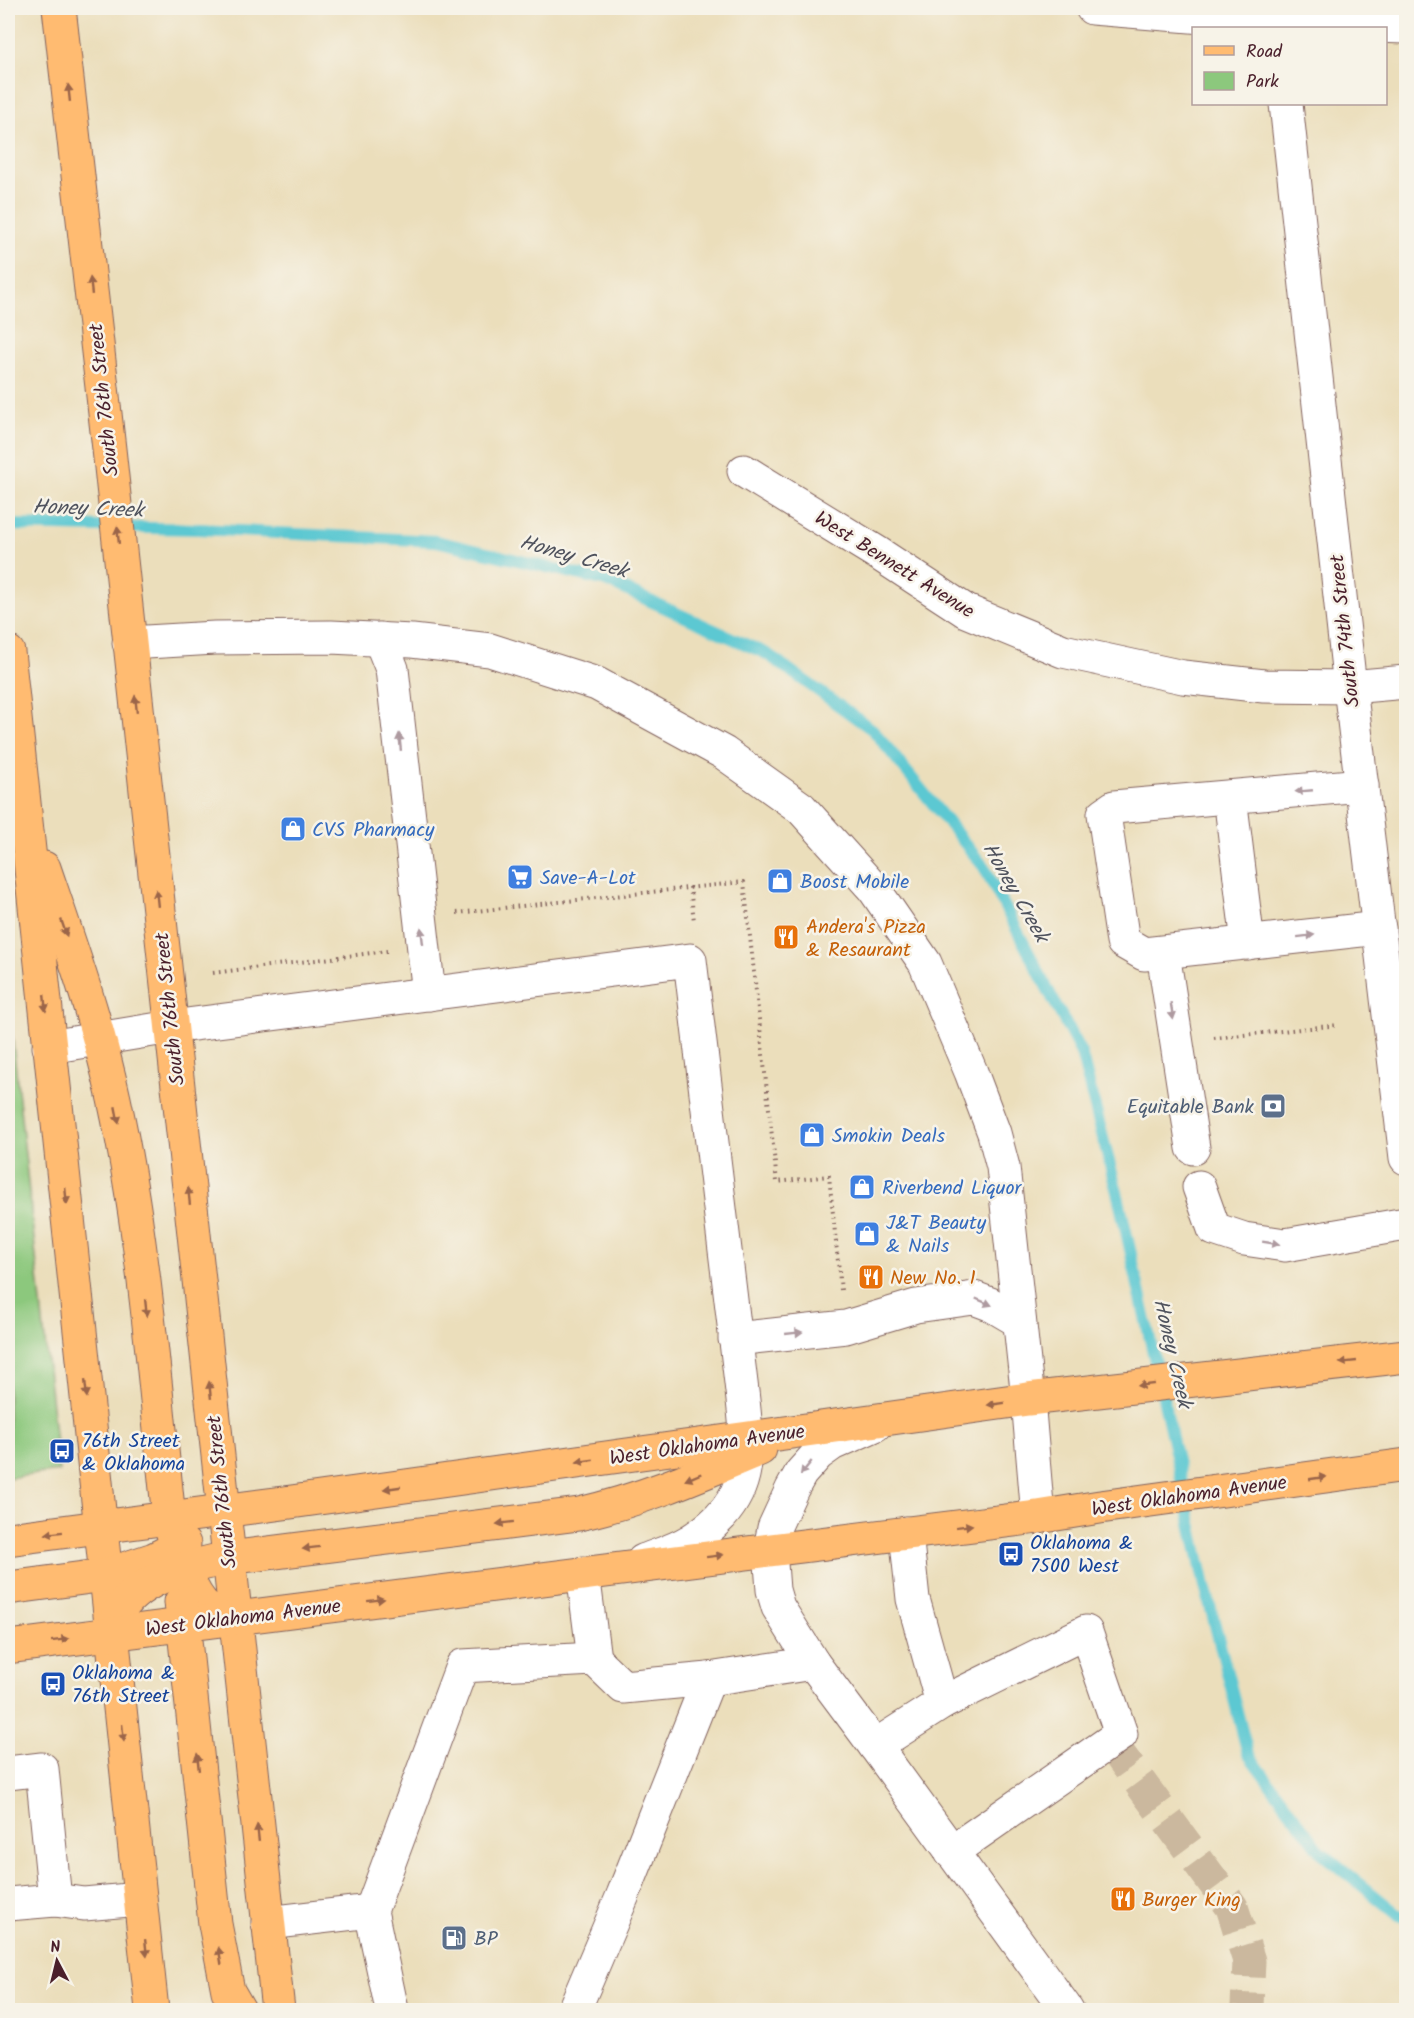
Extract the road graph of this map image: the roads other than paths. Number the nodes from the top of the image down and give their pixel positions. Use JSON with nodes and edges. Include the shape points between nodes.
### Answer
{"nodes":[{"id":1,"x":59,"y":8,"type":"edge"},
{"id":2,"x":1092,"y":8,"type":"edge"},
{"id":3,"x":1276,"y":20,"type":"edge"},
{"id":4,"x":1407,"y":27,"type":"edge"},
{"id":5,"x":1286,"y":105,"type":"edge"},
{"id":6,"x":744,"y":471,"type":"dead end"},
{"id":7,"x":380,"y":639,"type":"junction"},
{"id":8,"x":129,"y":643,"type":"junction"},
{"id":9,"x":8,"y":652,"type":"edge"},
{"id":10,"x":1407,"y":682,"type":"edge"},
{"id":11,"x":1350,"y":687,"type":"junction"},
{"id":12,"x":1362,"y":785,"type":"junction"},
{"id":13,"x":1230,"y":797,"type":"junction"},
{"id":14,"x":25,"y":813,"type":"junction"},
{"id":15,"x":1379,"y":928,"type":"junction"},
{"id":16,"x":1248,"y":943,"type":"junction"},
{"id":17,"x":1163,"y":953,"type":"junction"},
{"id":18,"x":429,"y":994,"type":"junction"},
{"id":19,"x":171,"y":1027,"type":"junction"},
{"id":20,"x":100,"y":1039,"type":"junction"},
{"id":21,"x":49,"y":1047,"type":"junction"},
{"id":22,"x":1193,"y":1148,"type":"dead end"},
{"id":23,"x":1407,"y":1158,"type":"edge"},
{"id":24,"x":1199,"y":1187,"type":"dead end"},
{"id":25,"x":1407,"y":1224,"type":"edge"},
{"id":26,"x":1020,"y":1321,"type":"junction"},
{"id":27,"x":735,"y":1339,"type":"junction"},
{"id":28,"x":1407,"y":1356,"type":"edge"},
{"id":29,"x":1028,"y":1399,"type":"junction"},
{"id":30,"x":891,"y":1418,"type":"junction"},
{"id":31,"x":747,"y":1446,"type":"junction"},
{"id":32,"x":1407,"y":1465,"type":"edge"},
{"id":33,"x":223,"y":1511,"type":"junction"},
{"id":34,"x":1038,"y":1517,"type":"junction"},
{"id":35,"x":101,"y":1527,"type":"junction"},
{"id":36,"x":906,"y":1533,"type":"junction"},
{"id":37,"x":8,"y":1539,"type":"edge"},
{"id":38,"x":770,"y":1550,"type":"junction"},
{"id":39,"x":174,"y":1552,"type":"junction"},
{"id":40,"x":228,"y":1558,"type":"junction"},
{"id":41,"x":628,"y":1568,"type":"junction"},
{"id":42,"x":584,"y":1573,"type":"junction"},
{"id":43,"x":106,"y":1575,"type":"junction"},
{"id":44,"x":8,"y":1588,"type":"edge"},
{"id":45,"x":235,"y":1617,"type":"junction"},
{"id":46,"x":183,"y":1624,"type":"junction"},
{"id":47,"x":112,"y":1633,"type":"junction"},
{"id":48,"x":8,"y":1647,"type":"edge"},
{"id":49,"x":594,"y":1659,"type":"junction"},
{"id":50,"x":813,"y":1664,"type":"junction"},
{"id":51,"x":709,"y":1679,"type":"junction"},
{"id":52,"x":942,"y":1703,"type":"junction"},
{"id":53,"x":875,"y":1746,"type":"junction"},
{"id":54,"x":8,"y":1773,"type":"edge"},
{"id":55,"x":951,"y":1852,"type":"junction"},
{"id":56,"x":141,"y":1899,"type":"junction"},
{"id":57,"x":55,"y":1900,"type":"junction"},
{"id":58,"x":8,"y":1904,"type":"edge"},
{"id":59,"x":370,"y":1911,"type":"junction"},
{"id":60,"x":268,"y":1923,"type":"junction"},
{"id":61,"x":152,"y":2010,"type":"edge"},
{"id":62,"x":239,"y":2010,"type":"edge"},
{"id":63,"x":278,"y":2010,"type":"edge"},
{"id":64,"x":392,"y":2010,"type":"edge"},
{"id":65,"x":574,"y":2010,"type":"edge"},
{"id":66,"x":1066,"y":2010,"type":"edge"}],
"edges":[{"from":8,"to":1,"type":"main road","name":"South 76th Street","one_way":true},
{"from":2,"to":3,"type":"street"},
{"from":3,"to":4,"type":"street"},
{"from":5,"to":11,"type":"street","name":"South 74th Street"},
{"from":6,"to":11,"type":"street","name":"West Bennett Avenue","via":[[966,611],[1063,651],[1183,677],[1264,686]]},
{"from":7,"to":8,"type":"street","via":[[239,637]]},
{"from":18,"to":7,"type":"street","one_way":true,"via":[[392,669]]},
{"from":7,"to":26,"type":"street","via":[[490,650],[597,684],[724,753],[801,808],[874,889],[925,963],[944,1006],[991,1123],[1003,1167]]},
{"from":19,"to":8,"type":"main road","name":"South 76th Street","one_way":true},
{"from":9,"to":14,"type":"main road"},
{"from":10,"to":11,"type":"street","name":"West Bennett Avenue"},
{"from":11,"to":12,"type":"street","name":"South 74th Street"},
{"from":12,"to":13,"type":"street","one_way":true},
{"from":12,"to":15,"type":"street","name":"South 74th Street"},
{"from":13,"to":16,"type":"street"},
{"from":13,"to":17,"type":"street","via":[[1114,807],[1104,814],[1123,942],[1144,954]]},
{"from":14,"to":20,"type":"main road","one_way":true},
{"from":14,"to":21,"type":"main road","one_way":true},
{"from":16,"to":15,"type":"street","one_way":true},
{"from":15,"to":23,"type":"street","name":"South 74th Street"},
{"from":16,"to":17,"type":"street"},
{"from":17,"to":22,"type":"street","one_way":true},
{"from":18,"to":19,"type":"street"},
{"from":18,"to":27,"type":"street","via":[[690,960]]},
{"from":19,"to":20,"type":"street"},
{"from":33,"to":19,"type":"main road","name":"South 76th Street","one_way":true},
{"from":20,"to":21,"type":"street"},
{"from":20,"to":39,"type":"main road","one_way":true,"via":[[133,1198]]},
{"from":21,"to":35,"type":"main road","one_way":true},
{"from":24,"to":25,"type":"street","one_way":true,"via":[[1214,1229],[1244,1239],[1285,1245]]},
{"from":27,"to":26,"type":"street","one_way":true,"via":[[846,1327],[916,1306],[974,1298]]},
{"from":26,"to":29,"type":"street"},
{"from":27,"to":31,"type":"street"},
{"from":28,"to":29,"type":"main road","name":"West Oklahoma Avenue","one_way":true},
{"from":29,"to":30,"type":"main road","name":"West Oklahoma Avenue","one_way":true},
{"from":29,"to":34,"type":"street"},
{"from":30,"to":31,"type":"main road","name":"West Oklahoma Avenue","via":[[803,1430]]},
{"from":30,"to":38,"type":"street","one_way":true,"via":[[818,1454],[801,1473],[781,1510]]},
{"from":31,"to":33,"type":"main road","name":"West Oklahoma Avenue","one_way":true},
{"from":31,"to":40,"type":"main road","one_way":true,"via":[[682,1482],[579,1514]]},
{"from":31,"to":41,"type":"street","via":[[744,1471],[726,1511],[689,1542]]},
{"from":34,"to":32,"type":"main road","name":"West Oklahoma Avenue","one_way":true},
{"from":33,"to":39,"type":"main road","via":[[208,1531]]},
{"from":33,"to":40,"type":"main road","name":"South 76th Street"},
{"from":36,"to":34,"type":"main road","name":"West Oklahoma Avenue","one_way":true},
{"from":35,"to":37,"type":"main road","one_way":true},
{"from":35,"to":39,"type":"main road","via":[[132,1534]]},
{"from":35,"to":43,"type":"main road"},
{"from":36,"to":38,"type":"main road","name":"West Oklahoma Avenue"},
{"from":36,"to":52,"type":"street","via":[[913,1599]]},
{"from":41,"to":38,"type":"main road","name":"West Oklahoma Avenue","one_way":true},
{"from":38,"to":50,"type":"street","via":[[778,1607]]},
{"from":39,"to":40,"type":"main road"},
{"from":39,"to":43,"type":"main road"},
{"from":39,"to":45,"type":"main road","via":[[208,1610]]},
{"from":39,"to":46,"type":"main road"},
{"from":39,"to":47,"type":"main road","via":[[124,1604]]},
{"from":40,"to":45,"type":"main road","name":"South 76th Street"},
{"from":41,"to":42,"type":"main road","name":"West Oklahoma Avenue"},
{"from":45,"to":42,"type":"main road","name":"West Oklahoma Avenue","one_way":true},
{"from":42,"to":49,"type":"street"},
{"from":43,"to":44,"type":"main road"},
{"from":43,"to":47,"type":"main road"},
{"from":45,"to":46,"type":"main road","name":"West Oklahoma Avenue"},
{"from":60,"to":45,"type":"main road","name":"South 76th Street","one_way":true},
{"from":46,"to":47,"type":"main road","name":"West Oklahoma Avenue"},
{"from":62,"to":46,"type":"main road","one_way":true,"via":[[228,1991],[215,1924]]},
{"from":48,"to":47,"type":"main road","name":"West Oklahoma Avenue","one_way":true},
{"from":47,"to":56,"type":"main road","one_way":true},
{"from":49,"to":51,"type":"street","via":[[623,1687]]},
{"from":49,"to":59,"type":"street","via":[[462,1666]]},
{"from":50,"to":51,"type":"street"},
{"from":50,"to":53,"type":"street"},
{"from":51,"to":65,"type":"street"},
{"from":52,"to":53,"type":"street"},
{"from":52,"to":55,"type":"street","via":[[1086,1632],[1121,1734]]},
{"from":53,"to":55,"type":"street"},
{"from":54,"to":57,"type":"street","via":[[42,1769]]},
{"from":55,"to":66,"type":"street"},
{"from":56,"to":57,"type":"street","via":[[84,1904]]},
{"from":56,"to":61,"type":"main road","one_way":true},
{"from":57,"to":58,"type":"street"},
{"from":59,"to":60,"type":"street"},
{"from":59,"to":64,"type":"street"},
{"from":60,"to":63,"type":"main road","name":"South 76th Street"}]}
